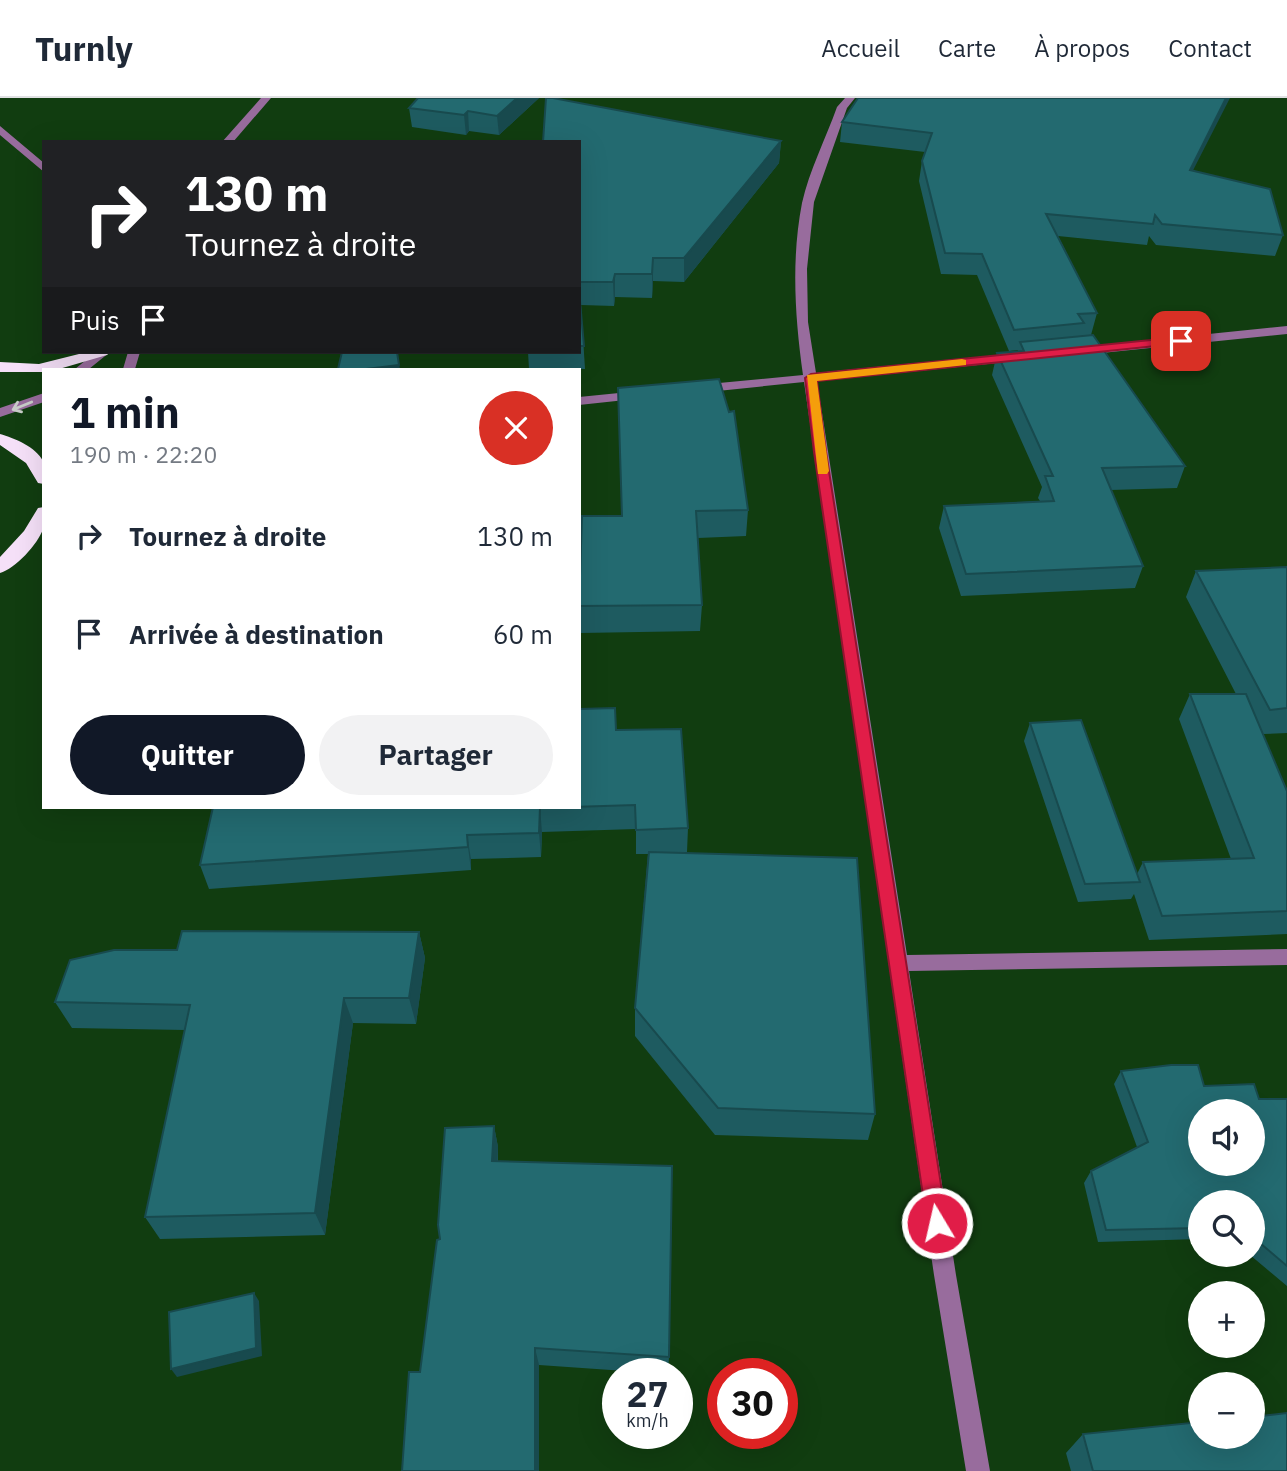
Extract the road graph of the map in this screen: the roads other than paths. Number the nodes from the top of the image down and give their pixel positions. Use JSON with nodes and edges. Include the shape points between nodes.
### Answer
{"nodes":[{"id":1,"x":266,"y":98,"type":"edge"},
{"id":2,"x":850,"y":98,"type":"edge"},
{"id":3,"x":0,"y":129,"type":"edge"},
{"id":4,"x":229,"y":140,"type":"edge"},
{"id":5,"x":38,"y":157,"type":"edge"},
{"id":6,"x":1287,"y":330,"type":"edge"},
{"id":7,"x":1069,"y":352,"type":"edge"},
{"id":8,"x":96,"y":354,"type":"edge"},
{"id":9,"x":100,"y":354,"type":"edge"},
{"id":10,"x":1029,"y":356,"type":"edge"},
{"id":11,"x":0,"y":367,"type":"edge"},
{"id":12,"x":42,"y":368,"type":"edge"},
{"id":13,"x":44,"y":368,"type":"edge"},
{"id":14,"x":82,"y":368,"type":"edge"},
{"id":15,"x":811,"y":378,"type":"junction"},
{"id":16,"x":688,"y":390,"type":"edge"},
{"id":17,"x":648,"y":394,"type":"edge"},
{"id":18,"x":42,"y":398,"type":"edge"},
{"id":19,"x":581,"y":401,"type":"edge"},
{"id":20,"x":0,"y":413,"type":"edge"},
{"id":21,"x":0,"y":439,"type":"edge"},
{"id":22,"x":42,"y":474,"type":"edge"},
{"id":23,"x":42,"y":516,"type":"edge"},
{"id":24,"x":0,"y":567,"type":"edge"},
{"id":25,"x":1287,"y":957,"type":"edge"},
{"id":26,"x":898,"y":963,"type":"junction"},
{"id":27,"x":978,"y":1471,"type":"edge"}],
"edges":[{"from":1,"to":4,"type":"street"},
{"from":2,"to":15,"type":"street","via":[[842,107],[808,202],[801,269],[802,321]]},
{"from":3,"to":5,"type":"street"},
{"from":6,"to":7,"type":"street"},
{"from":8,"to":13,"type":"highway"},
{"from":9,"to":14,"type":"street"},
{"from":10,"to":15,"type":"street"},
{"from":11,"to":12,"type":"highway"},
{"from":15,"to":16,"type":"street"},
{"from":15,"to":26,"type":"street"},
{"from":17,"to":19,"type":"street"},
{"from":18,"to":20,"type":"street","one_way":true},
{"from":21,"to":22,"type":"highway","via":[[17,446],[38,464]]},
{"from":23,"to":24,"type":"highway","via":[[35,531]]},
{"from":25,"to":26,"type":"street"},
{"from":26,"to":27,"type":"street"}]}
